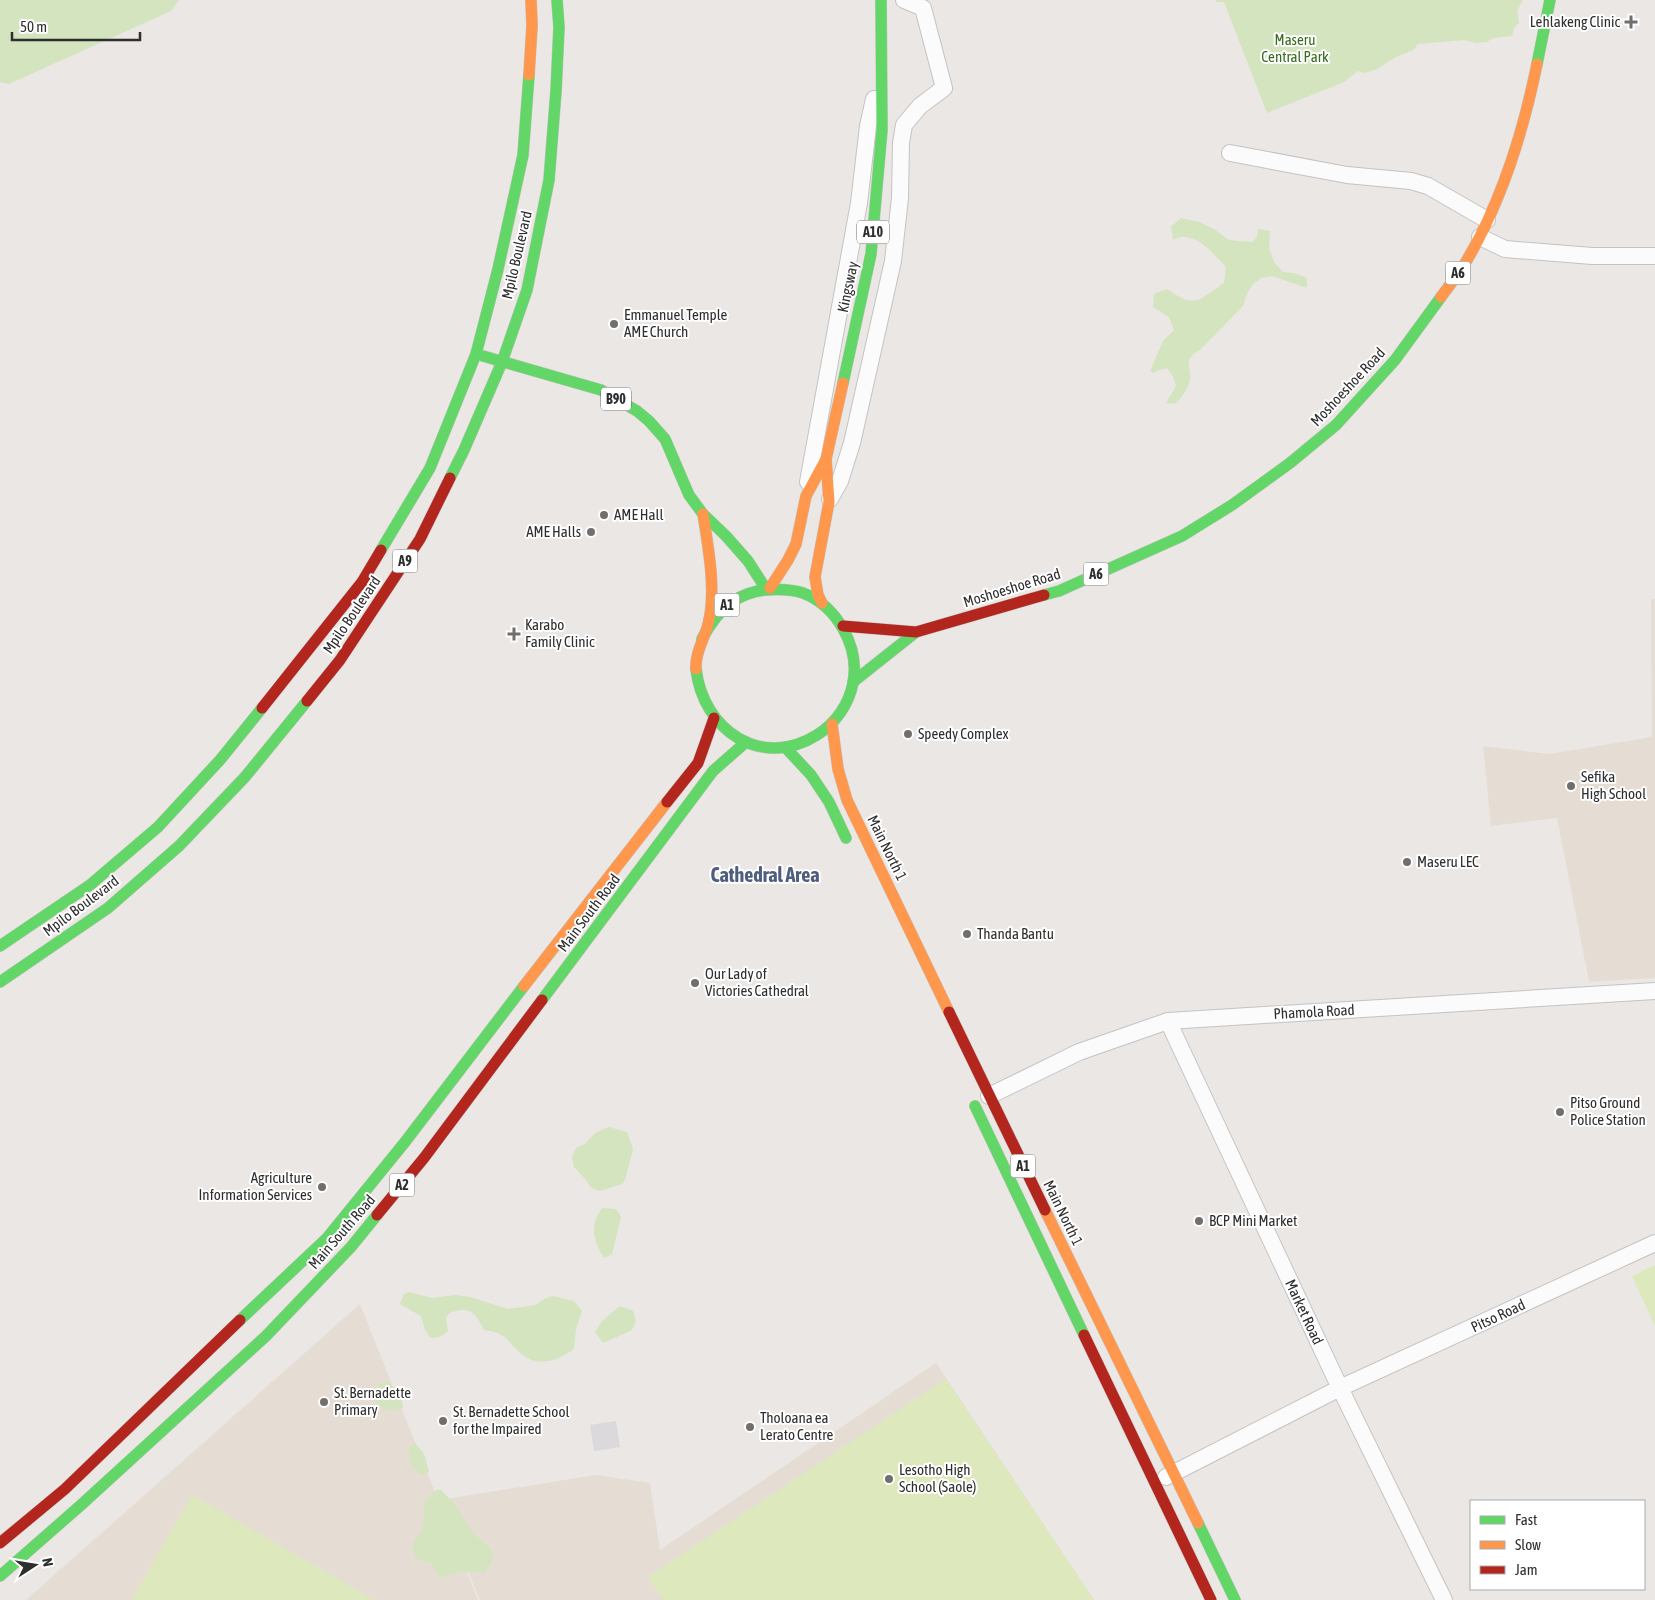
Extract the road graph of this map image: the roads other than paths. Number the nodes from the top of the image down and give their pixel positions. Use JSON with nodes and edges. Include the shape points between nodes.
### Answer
{"nodes":[{"id":1,"x":532,"y":0,"type":"edge"},
{"id":2,"x":557,"y":0,"type":"edge"},
{"id":3,"x":881,"y":0,"type":"edge"},
{"id":4,"x":904,"y":0,"type":"edge"},
{"id":5,"x":1550,"y":0,"type":"edge"},
{"id":6,"x":882,"y":65,"type":"junction"},
{"id":7,"x":1230,"y":153,"type":"dead end"},
{"id":8,"x":1486,"y":220,"type":"junction"},
{"id":9,"x":1480,"y":237,"type":"junction"},
{"id":10,"x":1655,"y":256,"type":"edge"},
{"id":11,"x":476,"y":354,"type":"junction"},
{"id":12,"x":502,"y":362,"type":"junction"},
{"id":13,"x":826,"y":459,"type":"junction"},
{"id":14,"x":806,"y":496,"type":"junction"},
{"id":15,"x":828,"y":502,"type":"junction"},
{"id":16,"x":703,"y":514,"type":"junction"},
{"id":17,"x":768,"y":589,"type":"junction"},
{"id":18,"x":822,"y":603,"type":"junction"},
{"id":19,"x":843,"y":626,"type":"junction"},
{"id":20,"x":916,"y":632,"type":"junction"},
{"id":21,"x":702,"y":639,"type":"junction"},
{"id":22,"x":853,"y":682,"type":"junction"},
{"id":23,"x":714,"y":718,"type":"junction"},
{"id":24,"x":832,"y":724,"type":"junction"},
{"id":25,"x":746,"y":742,"type":"junction"},
{"id":26,"x":785,"y":747,"type":"junction"},
{"id":27,"x":851,"y":847,"type":"dead end"},
{"id":28,"x":0,"y":946,"type":"edge"},
{"id":29,"x":0,"y":982,"type":"edge"},
{"id":30,"x":1655,"y":991,"type":"edge"},
{"id":31,"x":1168,"y":1021,"type":"junction"},
{"id":32,"x":989,"y":1096,"type":"junction"},
{"id":33,"x":971,"y":1098,"type":"dead end"},
{"id":34,"x":1655,"y":1243,"type":"edge"},
{"id":35,"x":1340,"y":1388,"type":"junction"},
{"id":36,"x":1174,"y":1472,"type":"junction"},
{"id":37,"x":1154,"y":1482,"type":"junction"},
{"id":38,"x":0,"y":1543,"type":"edge"},
{"id":39,"x":0,"y":1576,"type":"edge"},
{"id":40,"x":1211,"y":1600,"type":"edge"},
{"id":41,"x":1235,"y":1600,"type":"edge"},
{"id":42,"x":1444,"y":1600,"type":"edge"}],
"edges":[{"from":1,"to":11,"type":"main road","name":"Mpilo Boulevard","number":"A9","via":[[523,155]]},
{"from":2,"to":12,"type":"main road","name":"Mpilo Boulevard","number":"A9","via":[[559,26],[549,180],[527,290]]},
{"from":3,"to":6,"type":"main road","name":"Kingsway","number":"A10"},
{"from":4,"to":15,"type":"street","via":[[923,8],[944,88],[920,106],[904,125],[898,224],[888,288],[852,443],[840,481]]},
{"from":5,"to":8,"type":"main road","name":"Moshoeshoe Road","number":"A6","via":[[1528,107],[1506,176]]},
{"from":6,"to":13,"type":"main road","name":"Kingsway","number":"A10","via":[[882,130],[871,254]]},
{"from":6,"to":14,"type":"street","via":[[868,126],[859,203]]},
{"from":7,"to":8,"type":"street","via":[[1347,175],[1411,181],[1428,186]]},
{"from":8,"to":9,"type":"main road","name":"Moshoeshoe Road","number":"A6"},
{"from":9,"to":10,"type":"street","via":[[1505,249],[1592,256]]},
{"from":9,"to":20,"type":"main road","name":"Moshoeshoe Road","number":"A6","via":[[1463,267],[1395,360],[1336,426],[1232,505],[1182,536],[1059,591]]},
{"from":11,"to":12,"type":"main road","number":"B90"},
{"from":11,"to":28,"type":"main road","name":"Mpilo Boulevard","number":"A9","via":[[430,468],[362,582],[227,753],[158,827],[90,885]]},
{"from":12,"to":16,"type":"main road","number":"B90","via":[[601,390],[638,411],[665,439],[689,495]]},
{"from":12,"to":29,"type":"main road","name":"Mpilo Boulevard","number":"A9","via":[[464,450],[420,539],[340,660],[245,777],[179,846],[108,908]]},
{"from":13,"to":14,"type":"main road","name":"Kingsway","number":"A10"},
{"from":13,"to":15,"type":"main road","name":"Kingsway","number":"A10"},
{"from":14,"to":17,"type":"main road","name":"Kingsway","number":"A10","via":[[796,544]]},
{"from":15,"to":18,"type":"main road","name":"Kingsway","number":"A10","via":[[815,577]]},
{"from":16,"to":17,"type":"main road","number":"B90","via":[[726,536]]},
{"from":16,"to":21,"type":"main road","number":"B90","via":[[711,589],[710,618]]},
{"from":17,"to":18,"type":"main road","number":"A1","via":[[788,589]]},
{"from":17,"to":21,"type":"main road","number":"A1","via":[[746,594],[727,605],[712,620]]},
{"from":18,"to":19,"type":"main road","number":"A1"},
{"from":19,"to":20,"type":"main road","name":"Moshoeshoe Road","number":"A6"},
{"from":19,"to":22,"type":"main road","number":"A1","via":[[855,663]]},
{"from":20,"to":22,"type":"main road","name":"Moshoeshoe Road","number":"A6"},
{"from":21,"to":23,"type":"main road","number":"A1","via":[[696,666],[700,694]]},
{"from":22,"to":24,"type":"main road","number":"A1","via":[[849,698]]},
{"from":23,"to":25,"type":"main road","number":"A1","via":[[728,732]]},
{"from":23,"to":38,"type":"main road","name":"Main South Road","number":"A2","via":[[698,763],[327,1238],[65,1489]]},
{"from":24,"to":26,"type":"main road","number":"A1","via":[[802,743]]},
{"from":24,"to":32,"type":"main road","name":"Main North 1","number":"A1","via":[[838,769],[847,800]]},
{"from":25,"to":26,"type":"main road","number":"A1","via":[[765,747]]},
{"from":25,"to":39,"type":"main road","name":"Main South Road","number":"A2","via":[[714,771],[424,1158],[351,1247],[266,1336]]},
{"from":26,"to":27,"type":"main road","via":[[811,775],[829,802]]},
{"from":30,"to":31,"type":"street","name":"Phamola Road"},
{"from":31,"to":32,"type":"street","name":"Phamola Road","via":[[1079,1052]]},
{"from":31,"to":35,"type":"street","name":"Market Road"},
{"from":32,"to":36,"type":"main road","name":"Main North 1","number":"A1"},
{"from":33,"to":37,"type":"main road","number":"A1"},
{"from":34,"to":35,"type":"street","name":"Pitso Road"},
{"from":35,"to":36,"type":"street","name":"Pitso Road"},
{"from":35,"to":42,"type":"street","name":"Market Road"},
{"from":36,"to":37,"type":"street","name":"Pitso Road"},
{"from":36,"to":41,"type":"main road","name":"Main North 1","number":"A1"},
{"from":37,"to":40,"type":"main road","number":"A1"}]}
